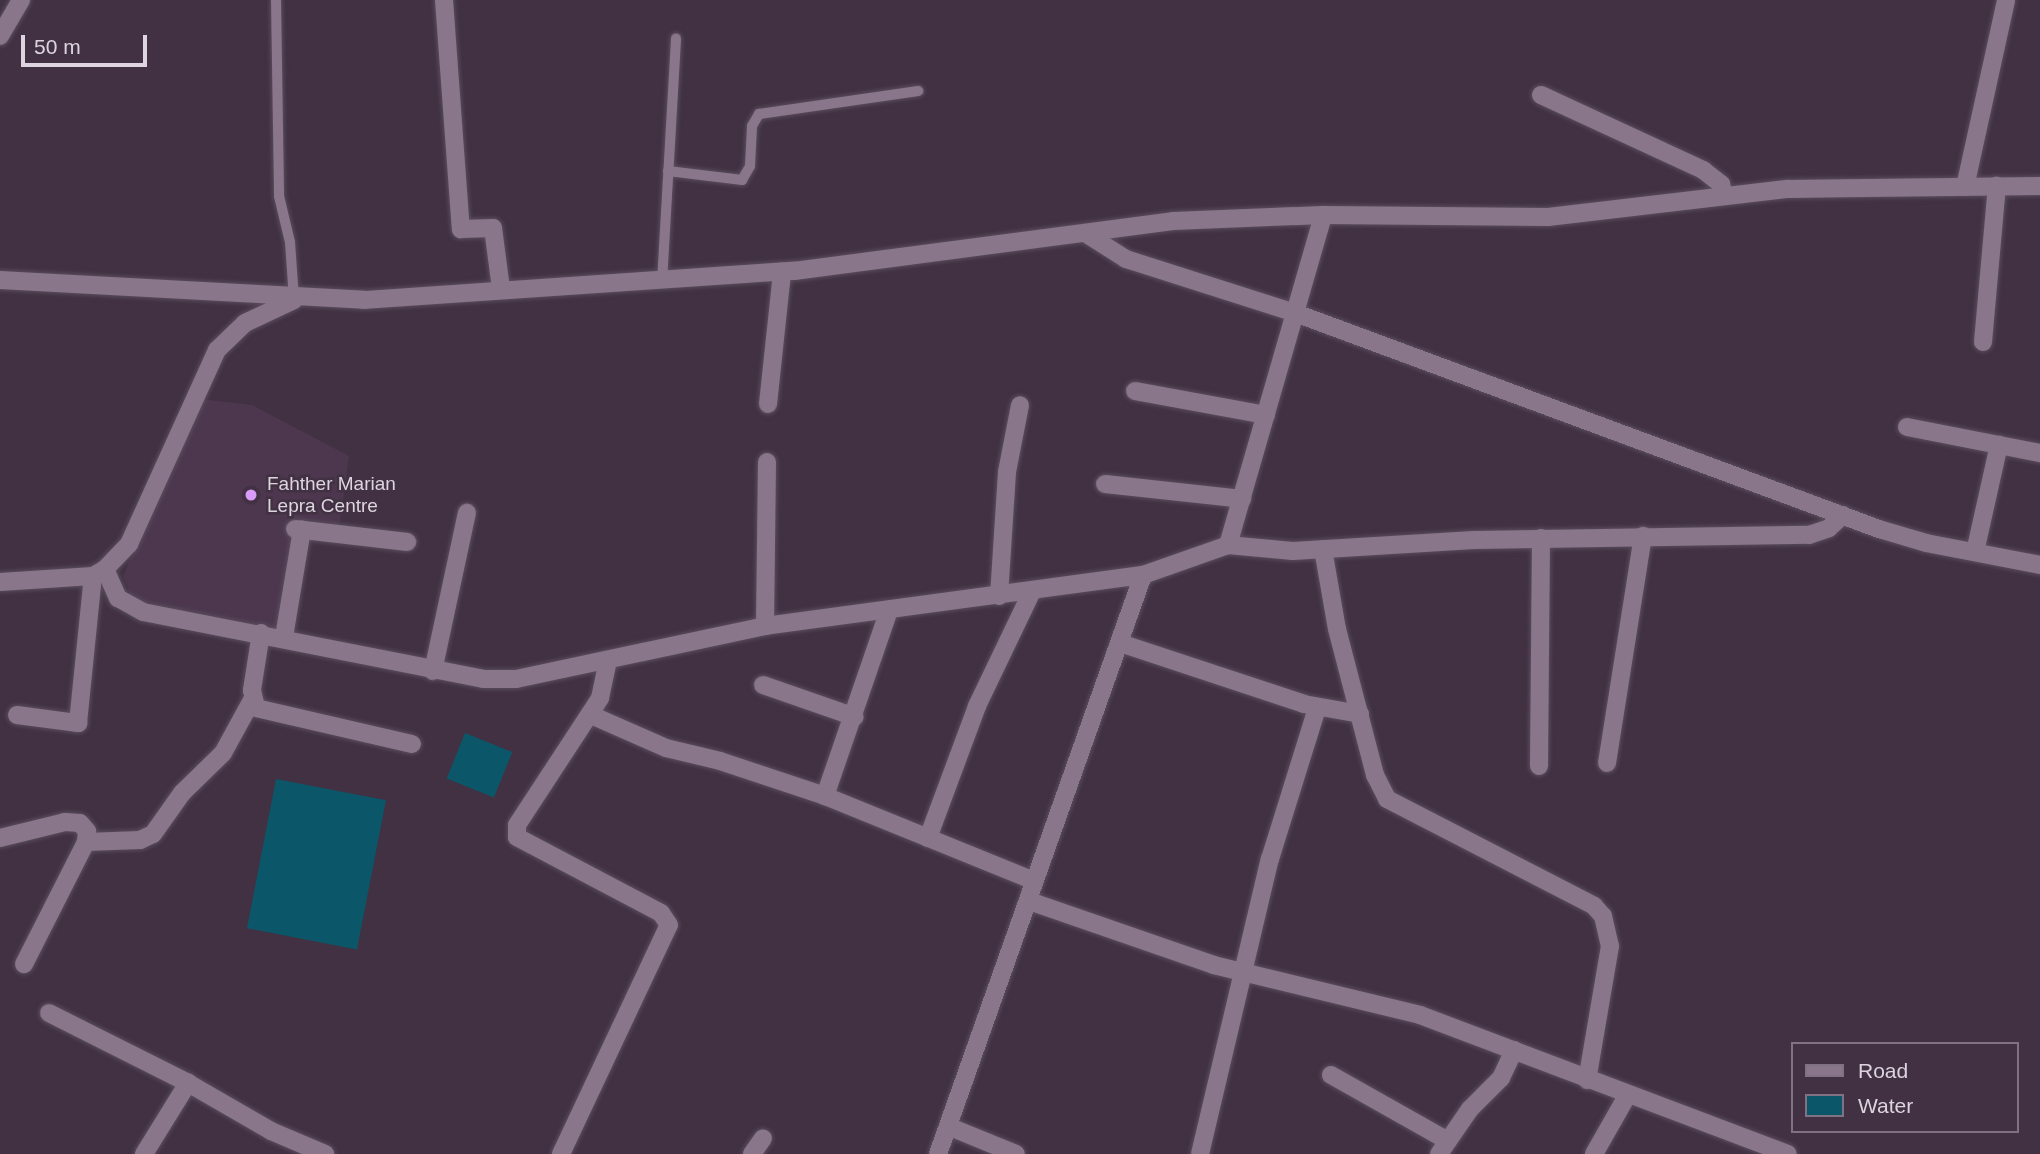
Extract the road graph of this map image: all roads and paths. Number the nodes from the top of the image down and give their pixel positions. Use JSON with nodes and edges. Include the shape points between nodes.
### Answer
{"nodes":[{"id":1,"x":22,"y":0,"type":"edge"},
{"id":2,"x":276,"y":0,"type":"edge"},
{"id":3,"x":444,"y":0,"type":"edge"},
{"id":4,"x":2006,"y":0,"type":"edge"},
{"id":5,"x":0,"y":36,"type":"edge"},
{"id":6,"x":676,"y":38,"type":"dead end"},
{"id":7,"x":918,"y":91,"type":"dead end"},
{"id":8,"x":1541,"y":95,"type":"dead end"},
{"id":9,"x":668,"y":171,"type":"junction"},
{"id":10,"x":1997,"y":186,"type":"junction"},
{"id":11,"x":2040,"y":186,"type":"edge"},
{"id":12,"x":1965,"y":187,"type":"junction"},
{"id":13,"x":1724,"y":196,"type":"junction"},
{"id":14,"x":1323,"y":215,"type":"junction"},
{"id":15,"x":1085,"y":233,"type":"junction"},
{"id":16,"x":782,"y":272,"type":"junction"},
{"id":17,"x":0,"y":280,"type":"edge"},
{"id":18,"x":662,"y":282,"type":"junction"},
{"id":19,"x":501,"y":289,"type":"junction"},
{"id":20,"x":294,"y":300,"type":"junction"},
{"id":21,"x":1298,"y":314,"type":"junction"},
{"id":22,"x":1983,"y":342,"type":"dead end"},
{"id":23,"x":1135,"y":391,"type":"dead end"},
{"id":24,"x":768,"y":404,"type":"dead end"},
{"id":25,"x":1020,"y":405,"type":"dead end"},
{"id":26,"x":1266,"y":415,"type":"junction"},
{"id":27,"x":1907,"y":427,"type":"dead end"},
{"id":28,"x":1999,"y":445,"type":"junction"},
{"id":29,"x":2040,"y":453,"type":"edge"},
{"id":30,"x":767,"y":463,"type":"dead end"},
{"id":31,"x":1105,"y":484,"type":"dead end"},
{"id":32,"x":1242,"y":499,"type":"junction"},
{"id":33,"x":467,"y":513,"type":"dead end"},
{"id":34,"x":1843,"y":515,"type":"junction"},
{"id":35,"x":1643,"y":536,"type":"junction"},
{"id":36,"x":1541,"y":538,"type":"junction"},
{"id":37,"x":407,"y":542,"type":"dead end"},
{"id":38,"x":1228,"y":545,"type":"junction"},
{"id":39,"x":1323,"y":550,"type":"junction"},
{"id":40,"x":1975,"y":552,"type":"junction"},
{"id":41,"x":2040,"y":565,"type":"edge"},
{"id":42,"x":99,"y":572,"type":"junction"},
{"id":43,"x":1143,"y":575,"type":"junction"},
{"id":44,"x":0,"y":582,"type":"edge"},
{"id":45,"x":1032,"y":590,"type":"junction"},
{"id":46,"x":999,"y":596,"type":"junction"},
{"id":47,"x":890,"y":610,"type":"junction"},
{"id":48,"x":765,"y":626,"type":"junction"},
{"id":49,"x":261,"y":633,"type":"junction"},
{"id":50,"x":284,"y":637,"type":"junction"},
{"id":51,"x":1120,"y":643,"type":"junction"},
{"id":52,"x":608,"y":661,"type":"junction"},
{"id":53,"x":433,"y":671,"type":"junction"},
{"id":54,"x":763,"y":685,"type":"dead end"},
{"id":55,"x":251,"y":700,"type":"junction"},
{"id":56,"x":1317,"y":708,"type":"junction"},
{"id":57,"x":1360,"y":714,"type":"junction"},
{"id":58,"x":17,"y":715,"type":"dead end"},
{"id":59,"x":591,"y":715,"type":"junction"},
{"id":60,"x":855,"y":717,"type":"junction"},
{"id":61,"x":412,"y":744,"type":"dead end"},
{"id":62,"x":1607,"y":763,"type":"dead end"},
{"id":63,"x":1539,"y":766,"type":"dead end"},
{"id":64,"x":825,"y":796,"type":"junction"},
{"id":65,"x":0,"y":838,"type":"edge"},
{"id":66,"x":928,"y":838,"type":"junction"},
{"id":67,"x":86,"y":842,"type":"junction"},
{"id":68,"x":1034,"y":881,"type":"junction"},
{"id":69,"x":1029,"y":901,"type":"junction"},
{"id":70,"x":24,"y":964,"type":"dead end"},
{"id":71,"x":1240,"y":972,"type":"junction"},
{"id":72,"x":49,"y":1013,"type":"dead end"},
{"id":73,"x":1514,"y":1050,"type":"junction"},
{"id":74,"x":1331,"y":1075,"type":"dead end"},
{"id":75,"x":1587,"y":1080,"type":"junction"},
{"id":76,"x":188,"y":1083,"type":"junction"},
{"id":77,"x":1627,"y":1096,"type":"junction"},
{"id":78,"x":950,"y":1127,"type":"junction"},
{"id":79,"x":763,"y":1138,"type":"dead end"},
{"id":80,"x":1443,"y":1148,"type":"edge"},
{"id":81,"x":320,"y":1153,"type":"edge"},
{"id":82,"x":144,"y":1154,"type":"edge"},
{"id":83,"x":561,"y":1154,"type":"edge"},
{"id":84,"x":752,"y":1154,"type":"edge"},
{"id":85,"x":938,"y":1154,"type":"edge"},
{"id":86,"x":1016,"y":1154,"type":"edge"},
{"id":87,"x":1200,"y":1154,"type":"edge"},
{"id":88,"x":1594,"y":1154,"type":"edge"},
{"id":89,"x":1788,"y":1154,"type":"edge"}],
"edges":[{"from":1,"to":5,"type":"street"},
{"from":2,"to":20,"type":"lane","via":[[279,196]]},
{"from":3,"to":19,"type":"street","via":[[461,229],[493,228]]},
{"from":4,"to":12,"type":"street"},
{"from":6,"to":9,"type":"lane"},
{"from":7,"to":9,"type":"lane","via":[[759,114],[752,126],[750,166],[742,180]]},
{"from":8,"to":13,"type":"street","via":[[1703,170],[1721,184]]},
{"from":9,"to":18,"type":"lane"},
{"from":10,"to":11,"type":"street"},
{"from":10,"to":12,"type":"street"},
{"from":10,"to":22,"type":"street"},
{"from":12,"to":13,"type":"street","via":[[1788,189]]},
{"from":13,"to":14,"type":"street","via":[[1548,217]]},
{"from":14,"to":15,"type":"street","via":[[1173,221]]},
{"from":14,"to":21,"type":"street"},
{"from":15,"to":16,"type":"street"},
{"from":15,"to":21,"type":"street","via":[[1126,259]]},
{"from":16,"to":18,"type":"street"},
{"from":16,"to":24,"type":"street"},
{"from":17,"to":20,"type":"street"},
{"from":18,"to":19,"type":"street"},
{"from":19,"to":20,"type":"street","via":[[364,300]]},
{"from":20,"to":42,"type":"street","via":[[245,323],[217,350],[129,544]]},
{"from":21,"to":26,"type":"street"},
{"from":21,"to":34,"type":"street"},
{"from":23,"to":26,"type":"street"},
{"from":25,"to":46,"type":"street","via":[[1007,472]]},
{"from":26,"to":32,"type":"street"},
{"from":27,"to":28,"type":"street"},
{"from":28,"to":29,"type":"street"},
{"from":28,"to":40,"type":"street"},
{"from":30,"to":48,"type":"street"},
{"from":31,"to":32,"type":"street"},
{"from":32,"to":38,"type":"street"},
{"from":33,"to":53,"type":"street"},
{"from":34,"to":35,"type":"street","via":[[1829,528],[1809,535]]},
{"from":34,"to":40,"type":"street","via":[[1926,543]]},
{"from":35,"to":36,"type":"street"},
{"from":35,"to":62,"type":"street"},
{"from":36,"to":39,"type":"street"},
{"from":36,"to":63,"type":"street"},
{"from":37,"to":50,"type":"street","via":[[298,530]]},
{"from":38,"to":39,"type":"street"},
{"from":38,"to":43,"type":"street"},
{"from":39,"to":57,"type":"street","via":[[1337,629]]},
{"from":40,"to":41,"type":"street"},
{"from":42,"to":44,"type":"street"},
{"from":42,"to":49,"type":"street","via":[[118,598],[144,612]]},
{"from":42,"to":58,"type":"street","via":[[78,723]]},
{"from":43,"to":45,"type":"street"},
{"from":43,"to":51,"type":"street"},
{"from":45,"to":46,"type":"street"},
{"from":45,"to":66,"type":"street","via":[[977,706]]},
{"from":46,"to":47,"type":"street"},
{"from":47,"to":48,"type":"street"},
{"from":47,"to":60,"type":"street"},
{"from":48,"to":52,"type":"street"},
{"from":49,"to":50,"type":"street"},
{"from":49,"to":55,"type":"street"},
{"from":50,"to":53,"type":"street"},
{"from":51,"to":56,"type":"street"},
{"from":51,"to":68,"type":"street"},
{"from":52,"to":53,"type":"street","via":[[516,679]]},
{"from":52,"to":59,"type":"street"},
{"from":54,"to":60,"type":"street"},
{"from":55,"to":61,"type":"street","via":[[264,711]]},
{"from":55,"to":67,"type":"street","via":[[223,753],[182,793],[153,834],[140,840]]},
{"from":56,"to":57,"type":"street"},
{"from":56,"to":71,"type":"street"},
{"from":57,"to":75,"type":"street","via":[[1375,775],[1387,799],[1594,906],[1603,916],[1610,946]]},
{"from":59,"to":64,"type":"street","via":[[666,748]]},
{"from":59,"to":83,"type":"street","via":[[517,825],[517,838],[662,914],[669,925]]},
{"from":60,"to":64,"type":"street"},
{"from":64,"to":66,"type":"street"},
{"from":65,"to":67,"type":"street","via":[[65,822],[80,823],[87,831]]},
{"from":66,"to":68,"type":"street"},
{"from":67,"to":70,"type":"street"},
{"from":68,"to":69,"type":"street"},
{"from":69,"to":71,"type":"street"},
{"from":69,"to":78,"type":"street"},
{"from":71,"to":73,"type":"street","via":[[1420,1015]]},
{"from":71,"to":87,"type":"street"},
{"from":72,"to":76,"type":"street"},
{"from":73,"to":75,"type":"street"},
{"from":73,"to":80,"type":"street","via":[[1501,1078],[1470,1109]]},
{"from":74,"to":80,"type":"street"},
{"from":75,"to":77,"type":"street"},
{"from":76,"to":81,"type":"street","via":[[271,1131]]},
{"from":76,"to":82,"type":"street"},
{"from":77,"to":88,"type":"street"},
{"from":77,"to":89,"type":"street"},
{"from":78,"to":85,"type":"street"},
{"from":78,"to":86,"type":"street"},
{"from":79,"to":84,"type":"street"}]}
